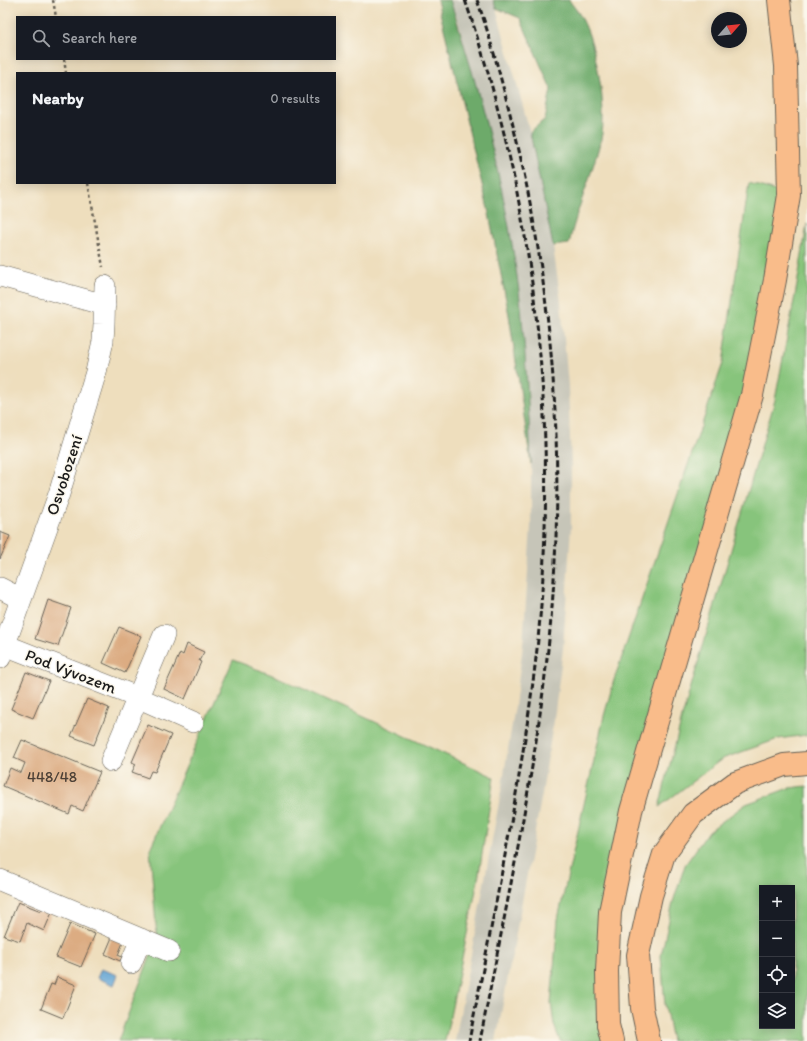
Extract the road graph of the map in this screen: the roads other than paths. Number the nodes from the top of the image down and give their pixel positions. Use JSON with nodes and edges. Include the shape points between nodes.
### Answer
{"nodes":[{"id":1,"x":779,"y":0,"type":"edge"},
{"id":2,"x":0,"y":276,"type":"edge"},
{"id":3,"x":0,"y":588,"type":"edge"},
{"id":4,"x":21,"y":599,"type":"junction"},
{"id":5,"x":164,"y":636,"type":"dead end"},
{"id":6,"x":2,"y":652,"type":"edge"},
{"id":7,"x":137,"y":697,"type":"junction"},
{"id":8,"x":193,"y":722,"type":"dead end"},
{"id":9,"x":110,"y":761,"type":"dead end"},
{"id":10,"x":807,"y":763,"type":"edge"},
{"id":11,"x":0,"y":880,"type":"edge"},
{"id":12,"x":141,"y":939,"type":"junction"},
{"id":13,"x":169,"y":950,"type":"dead end"},
{"id":14,"x":131,"y":963,"type":"dead end"},
{"id":15,"x":612,"y":1041,"type":"edge"},
{"id":16,"x":649,"y":1041,"type":"edge"}],
"edges":[{"from":1,"to":15,"type":"highway","via":[[786,66],[789,195],[752,395],[631,811],[610,912],[607,971],[608,1026]]},
{"from":2,"to":4,"type":"street","name":"Osvobození","via":[[105,296],[102,341],[94,379],[59,494]]},
{"from":3,"to":4,"type":"street"},
{"from":4,"to":6,"type":"street","name":"Osvobození"},
{"from":5,"to":7,"type":"street","name":"Pod Vývozem"},
{"from":6,"to":7,"type":"street","name":"Pod Vývozem"},
{"from":7,"to":8,"type":"street","name":"Pod Vývozem"},
{"from":7,"to":9,"type":"street","name":"Pod Vývozem"},
{"from":10,"to":16,"type":"highway","via":[[784,765],[735,783],[693,814],[664,854],[651,896],[638,955],[642,1008]]},
{"from":11,"to":12,"type":"street"},
{"from":12,"to":13,"type":"street"},
{"from":12,"to":14,"type":"street"}]}
